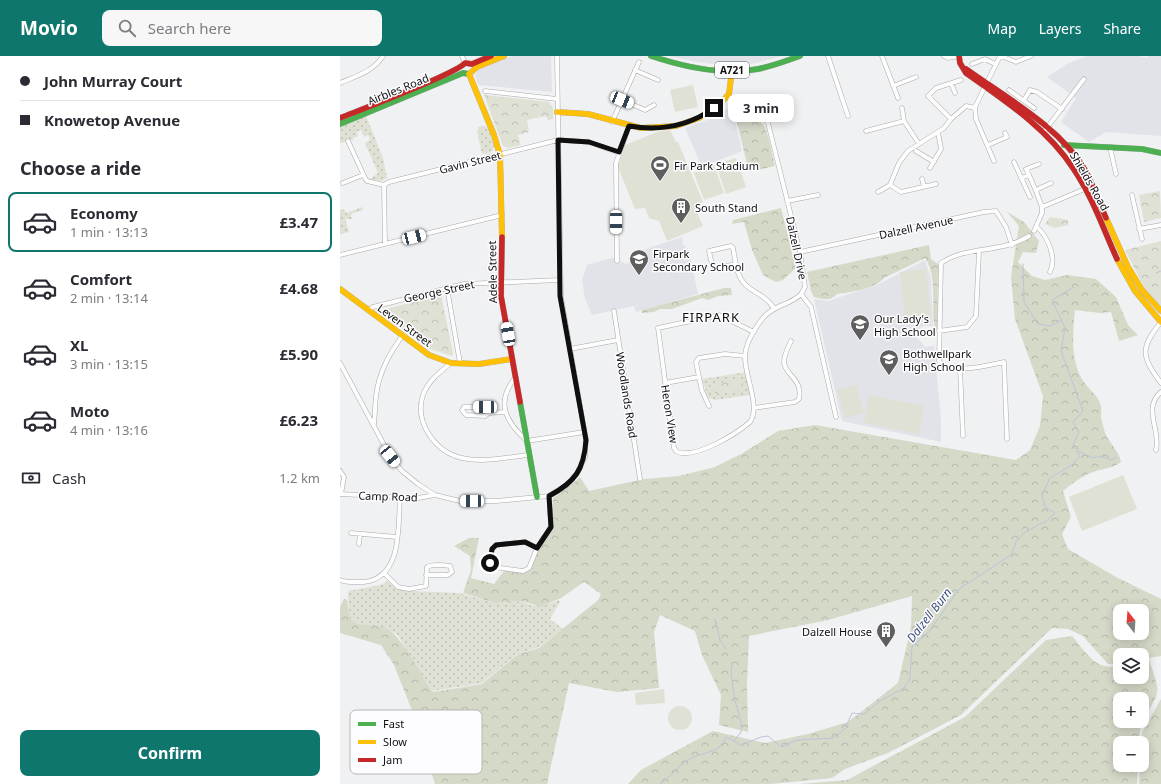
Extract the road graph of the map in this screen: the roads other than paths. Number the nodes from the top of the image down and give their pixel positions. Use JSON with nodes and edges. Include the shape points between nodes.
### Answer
{"nodes":[{"id":1,"x":383,"y":56,"type":"edge"},
{"id":2,"x":462,"y":56,"type":"edge"},
{"id":3,"x":491,"y":56,"type":"edge"},
{"id":4,"x":504,"y":56,"type":"edge"},
{"id":5,"x":557,"y":56,"type":"edge"},
{"id":6,"x":651,"y":56,"type":"edge"},
{"id":7,"x":800,"y":56,"type":"edge"},
{"id":8,"x":828,"y":56,"type":"edge"},
{"id":9,"x":882,"y":56,"type":"edge"},
{"id":10,"x":944,"y":56,"type":"edge"},
{"id":11,"x":959,"y":56,"type":"edge"},
{"id":12,"x":1000,"y":56,"type":"edge"},
{"id":13,"x":1031,"y":56,"type":"edge"},
{"id":14,"x":664,"y":58,"type":"edge"},
{"id":15,"x":639,"y":62,"type":"dead end"},
{"id":16,"x":972,"y":64,"type":"dead end"},
{"id":17,"x":995,"y":64,"type":"junction"},
{"id":18,"x":467,"y":68,"type":"junction"},
{"id":19,"x":635,"y":70,"type":"junction"},
{"id":20,"x":732,"y":70,"type":"junction"},
{"id":21,"x":916,"y":77,"type":"dead end"},
{"id":22,"x":1084,"y":79,"type":"dead end"},
{"id":23,"x":658,"y":80,"type":"dead end"},
{"id":24,"x":961,"y":80,"type":"dead end"},
{"id":25,"x":906,"y":81,"type":"junction"},
{"id":26,"x":340,"y":83,"type":"edge"},
{"id":27,"x":951,"y":83,"type":"junction"},
{"id":28,"x":985,"y":84,"type":"junction"},
{"id":29,"x":893,"y":86,"type":"junction"},
{"id":30,"x":909,"y":87,"type":"dead end"},
{"id":31,"x":1009,"y":90,"type":"dead end"},
{"id":32,"x":484,"y":91,"type":"dead end"},
{"id":33,"x":955,"y":93,"type":"dead end"},
{"id":34,"x":727,"y":96,"type":"junction"},
{"id":35,"x":898,"y":98,"type":"dead end"},
{"id":36,"x":557,"y":99,"type":"junction"},
{"id":37,"x":622,"y":100,"type":"junction"},
{"id":38,"x":1024,"y":100,"type":"junction"},
{"id":39,"x":654,"y":105,"type":"dead end"},
{"id":40,"x":902,"y":108,"type":"dead end"},
{"id":41,"x":974,"y":108,"type":"junction"},
{"id":42,"x":1034,"y":108,"type":"dead end"},
{"id":43,"x":1062,"y":109,"type":"junction"},
{"id":44,"x":557,"y":112,"type":"junction"},
{"id":45,"x":848,"y":116,"type":"dead end"},
{"id":46,"x":340,"y":118,"type":"edge"},
{"id":47,"x":951,"y":118,"type":"junction"},
{"id":48,"x":904,"y":121,"type":"junction"},
{"id":49,"x":612,"y":122,"type":"junction"},
{"id":50,"x":340,"y":124,"type":"edge"},
{"id":51,"x":629,"y":126,"type":"junction"},
{"id":52,"x":1047,"y":127,"type":"junction"},
{"id":53,"x":866,"y":131,"type":"dead end"},
{"id":54,"x":938,"y":132,"type":"junction"},
{"id":55,"x":1005,"y":132,"type":"dead end"},
{"id":56,"x":1043,"y":133,"type":"junction"},
{"id":57,"x":558,"y":140,"type":"junction"},
{"id":58,"x":348,"y":141,"type":"dead end"},
{"id":59,"x":919,"y":144,"type":"junction"},
{"id":60,"x":1065,"y":144,"type":"junction"},
{"id":61,"x":988,"y":145,"type":"junction"},
{"id":62,"x":1081,"y":145,"type":"junction"},
{"id":63,"x":1057,"y":147,"type":"junction"},
{"id":64,"x":1110,"y":148,"type":"junction"},
{"id":65,"x":916,"y":151,"type":"dead end"},
{"id":66,"x":619,"y":152,"type":"junction"},
{"id":67,"x":1161,"y":153,"type":"edge"},
{"id":68,"x":500,"y":155,"type":"junction"},
{"id":69,"x":1076,"y":157,"type":"junction"},
{"id":70,"x":994,"y":161,"type":"dead end"},
{"id":71,"x":934,"y":162,"type":"junction"},
{"id":72,"x":1014,"y":162,"type":"dead end"},
{"id":73,"x":1039,"y":164,"type":"dead end"},
{"id":74,"x":930,"y":168,"type":"dead end"},
{"id":75,"x":1116,"y":174,"type":"dead end"},
{"id":76,"x":363,"y":175,"type":"junction"},
{"id":77,"x":1028,"y":175,"type":"junction"},
{"id":78,"x":1021,"y":178,"type":"junction"},
{"id":79,"x":922,"y":179,"type":"dead end"},
{"id":80,"x":343,"y":183,"type":"dead end"},
{"id":81,"x":1051,"y":183,"type":"dead end"},
{"id":82,"x":936,"y":184,"type":"dead end"},
{"id":83,"x":384,"y":185,"type":"junction"},
{"id":84,"x":890,"y":185,"type":"junction"},
{"id":85,"x":1092,"y":185,"type":"junction"},
{"id":86,"x":924,"y":186,"type":"junction"},
{"id":87,"x":1085,"y":189,"type":"junction"},
{"id":88,"x":1036,"y":191,"type":"junction"},
{"id":89,"x":878,"y":192,"type":"dead end"},
{"id":90,"x":818,"y":195,"type":"dead end"},
{"id":91,"x":1132,"y":195,"type":"dead end"},
{"id":92,"x":1030,"y":197,"type":"dead end"},
{"id":93,"x":788,"y":201,"type":"junction"},
{"id":94,"x":1042,"y":207,"type":"junction"},
{"id":95,"x":502,"y":215,"type":"junction"},
{"id":96,"x":1161,"y":225,"type":"edge"},
{"id":97,"x":1139,"y":229,"type":"junction"},
{"id":98,"x":1029,"y":236,"type":"dead end"},
{"id":99,"x":1142,"y":239,"type":"dead end"},
{"id":100,"x":385,"y":244,"type":"junction"},
{"id":101,"x":1012,"y":245,"type":"junction"},
{"id":102,"x":979,"y":251,"type":"junction"},
{"id":103,"x":800,"y":252,"type":"junction"},
{"id":104,"x":340,"y":255,"type":"edge"},
{"id":105,"x":617,"y":261,"type":"dead end"},
{"id":106,"x":736,"y":264,"type":"junction"},
{"id":107,"x":1050,"y":272,"type":"dead end"},
{"id":108,"x":559,"y":280,"type":"junction"},
{"id":109,"x":501,"y":281,"type":"junction"},
{"id":110,"x":447,"y":288,"type":"junction"},
{"id":111,"x":340,"y":289,"type":"edge"},
{"id":112,"x":801,"y":294,"type":"junction"},
{"id":113,"x":774,"y":308,"type":"junction"},
{"id":114,"x":368,"y":310,"type":"junction"},
{"id":115,"x":614,"y":311,"type":"dead end"},
{"id":116,"x":1161,"y":311,"type":"edge"},
{"id":117,"x":1161,"y":322,"type":"edge"},
{"id":118,"x":939,"y":331,"type":"junction"},
{"id":119,"x":754,"y":332,"type":"junction"},
{"id":120,"x":403,"y":335,"type":"junction"},
{"id":121,"x":618,"y":340,"type":"junction"},
{"id":122,"x":790,"y":341,"type":"dead end"},
{"id":123,"x":570,"y":348,"type":"junction"},
{"id":124,"x":745,"y":356,"type":"junction"},
{"id":125,"x":512,"y":360,"type":"junction"},
{"id":126,"x":340,"y":363,"type":"edge"},
{"id":127,"x":451,"y":363,"type":"junction"},
{"id":128,"x":460,"y":363,"type":"junction"},
{"id":129,"x":960,"y":369,"type":"junction"},
{"id":130,"x":699,"y":377,"type":"junction"},
{"id":131,"x":515,"y":378,"type":"junction"},
{"id":132,"x":665,"y":382,"type":"junction"},
{"id":133,"x":1161,"y":383,"type":"edge"},
{"id":134,"x":1161,"y":392,"type":"edge"},
{"id":135,"x":709,"y":406,"type":"dead end"},
{"id":136,"x":754,"y":408,"type":"junction"},
{"id":137,"x":505,"y":412,"type":"junction"},
{"id":138,"x":489,"y":413,"type":"junction"},
{"id":139,"x":836,"y":417,"type":"dead end"},
{"id":140,"x":374,"y":425,"type":"junction"},
{"id":141,"x":584,"y":432,"type":"junction"},
{"id":142,"x":963,"y":436,"type":"dead end"},
{"id":143,"x":1008,"y":439,"type":"dead end"},
{"id":144,"x":527,"y":441,"type":"junction"},
{"id":145,"x":1156,"y":450,"type":"dead end"},
{"id":146,"x":529,"y":455,"type":"junction"},
{"id":147,"x":340,"y":471,"type":"edge"},
{"id":148,"x":640,"y":479,"type":"dead end"},
{"id":149,"x":340,"y":494,"type":"edge"},
{"id":150,"x":435,"y":494,"type":"junction"},
{"id":151,"x":549,"y":496,"type":"junction"},
{"id":152,"x":400,"y":497,"type":"junction"},
{"id":153,"x":537,"y":497,"type":"junction"},
{"id":154,"x":351,"y":533,"type":"dead end"},
{"id":155,"x":360,"y":534,"type":"junction"},
{"id":156,"x":396,"y":537,"type":"junction"},
{"id":157,"x":359,"y":544,"type":"dead end"},
{"id":158,"x":537,"y":548,"type":"junction"},
{"id":159,"x":384,"y":573,"type":"junction"},
{"id":160,"x":426,"y":575,"type":"junction"},
{"id":161,"x":341,"y":580,"type":"edge"}],
"edges":[{"from":1,"to":26,"type":"street","via":[[370,70]]},
{"from":2,"to":18,"type":"street"},
{"from":3,"to":18,"type":"main road","name":"Airbles Road"},
{"from":4,"to":18,"type":"main road","name":"Airbles Road"},
{"from":5,"to":36,"type":"street"},
{"from":6,"to":14,"type":"main road","number":"A721"},
{"from":7,"to":20,"type":"main road","number":"A721","via":[[760,69]]},
{"from":8,"to":45,"type":"street"},
{"from":9,"to":29,"type":"street"},
{"from":10,"to":11,"type":"street"},
{"from":11,"to":28,"type":"main road","name":"Shields Road","via":[[968,70]]},
{"from":12,"to":13,"type":"street","via":[[1016,62]]},
{"from":12,"to":17,"type":"street"},
{"from":14,"to":20,"type":"main road","number":"A721","via":[[696,67]]},
{"from":15,"to":19,"type":"street"},
{"from":16,"to":17,"type":"street","via":[[985,59]]},
{"from":17,"to":28,"type":"street"},
{"from":18,"to":46,"type":"main road","name":"Airbles Road"},
{"from":18,"to":50,"type":"main road","name":"Airbles Road"},
{"from":18,"to":68,"type":"main road","name":"Adele Street"},
{"from":19,"to":23,"type":"street"},
{"from":19,"to":37,"type":"street"},
{"from":20,"to":34,"type":"main road"},
{"from":21,"to":25,"type":"street"},
{"from":22,"to":43,"type":"street"},
{"from":24,"to":27,"type":"street"},
{"from":25,"to":29,"type":"street"},
{"from":25,"to":30,"type":"street"},
{"from":27,"to":33,"type":"street"},
{"from":27,"to":47,"type":"street","via":[[936,88],[928,96]]},
{"from":28,"to":41,"type":"street"},
{"from":28,"to":52,"type":"main road","name":"Shields Road"},
{"from":28,"to":56,"type":"main road","name":"Shields Road"},
{"from":29,"to":35,"type":"street"},
{"from":31,"to":38,"type":"street"},
{"from":32,"to":36,"type":"street"},
{"from":34,"to":51,"type":"main road","via":[[708,112],[680,124],[656,128]]},
{"from":34,"to":93,"type":"street","name":"Dalzell Drive","via":[[758,111],[768,123]]},
{"from":36,"to":44,"type":"street"},
{"from":37,"to":39,"type":"street","via":[[645,110]]},
{"from":37,"to":49,"type":"street"},
{"from":38,"to":42,"type":"street"},
{"from":38,"to":43,"type":"street","via":[[1030,90]]},
{"from":40,"to":48,"type":"street"},
{"from":41,"to":47,"type":"street","via":[[966,106]]},
{"from":41,"to":61,"type":"street","via":[[976,119]]},
{"from":43,"to":52,"type":"street"},
{"from":44,"to":49,"type":"main road","via":[[587,114]]},
{"from":44,"to":57,"type":"street"},
{"from":47,"to":54,"type":"street"},
{"from":48,"to":53,"type":"street"},
{"from":48,"to":59,"type":"street"},
{"from":49,"to":51,"type":"main road"},
{"from":51,"to":66,"type":"street"},
{"from":52,"to":56,"type":"street"},
{"from":52,"to":60,"type":"main road","name":"Shields Road"},
{"from":54,"to":59,"type":"street"},
{"from":54,"to":71,"type":"street","via":[[942,148]]},
{"from":55,"to":61,"type":"street","via":[[1007,137]]},
{"from":56,"to":63,"type":"main road","name":"Shields Road"},
{"from":57,"to":66,"type":"street","name":"Gavin Street","via":[[589,142]]},
{"from":57,"to":68,"type":"street","name":"Gavin Street"},
{"from":57,"to":108,"type":"street"},
{"from":58,"to":76,"type":"street"},
{"from":59,"to":84,"type":"street","via":[[908,151],[899,163]]},
{"from":60,"to":62,"type":"main road"},
{"from":60,"to":63,"type":"main road"},
{"from":60,"to":69,"type":"main road","name":"Shields Road"},
{"from":61,"to":70,"type":"street"},
{"from":62,"to":64,"type":"main road"},
{"from":62,"to":69,"type":"street","via":[[1075,152]]},
{"from":63,"to":87,"type":"main road","name":"Shields Road"},
{"from":64,"to":67,"type":"main road"},
{"from":64,"to":75,"type":"street"},
{"from":65,"to":71,"type":"street"},
{"from":66,"to":105,"type":"street","via":[[616,169]]},
{"from":68,"to":83,"type":"street","name":"Gavin Street"},
{"from":68,"to":95,"type":"main road","name":"Adele Street"},
{"from":69,"to":85,"type":"main road","name":"Shields Road"},
{"from":71,"to":74,"type":"street"},
{"from":72,"to":78,"type":"street"},
{"from":73,"to":77,"type":"street","via":[[1026,169]]},
{"from":76,"to":80,"type":"street"},
{"from":76,"to":83,"type":"street","via":[[367,181]]},
{"from":77,"to":78,"type":"street"},
{"from":77,"to":88,"type":"street"},
{"from":78,"to":92,"type":"street"},
{"from":79,"to":86,"type":"street"},
{"from":81,"to":88,"type":"street"},
{"from":82,"to":86,"type":"street"},
{"from":83,"to":100,"type":"street"},
{"from":84,"to":86,"type":"street","via":[[901,192]]},
{"from":84,"to":89,"type":"street"},
{"from":85,"to":87,"type":"street"},
{"from":85,"to":116,"type":"main road","name":"Shields Road","via":[[1128,267],[1142,290]]},
{"from":87,"to":94,"type":"street"},
{"from":87,"to":117,"type":"main road","name":"Shields Road","via":[[1127,279]]},
{"from":88,"to":94,"type":"street"},
{"from":90,"to":93,"type":"street"},
{"from":91,"to":97,"type":"street"},
{"from":93,"to":103,"type":"street","name":"Dalzell Drive"},
{"from":94,"to":107,"type":"street","via":[[1036,229],[1046,237],[1051,253]]},
{"from":95,"to":100,"type":"street"},
{"from":95,"to":109,"type":"main road","name":"Adele Street"},
{"from":96,"to":97,"type":"street"},
{"from":97,"to":99,"type":"street"},
{"from":98,"to":101,"type":"street"},
{"from":100,"to":104,"type":"street"},
{"from":101,"to":102,"type":"street"},
{"from":101,"to":103,"type":"street","name":"Dalzell Avenue","via":[[1006,227],[996,211]]},
{"from":102,"to":118,"type":"street","via":[[976,316],[967,327]]},
{"from":102,"to":118,"type":"street","via":[[952,256],[941,263]]},
{"from":103,"to":112,"type":"street","name":"Dalzell Drive","via":[[805,287]]},
{"from":106,"to":106,"type":"street","via":[[713,269],[708,251],[731,246]]},
{"from":106,"to":113,"type":"street","via":[[742,282],[763,295]]},
{"from":108,"to":109,"type":"street","name":"George Street"},
{"from":108,"to":123,"type":"street"},
{"from":109,"to":110,"type":"street","name":"George Street"},
{"from":109,"to":125,"type":"main road","name":"Adele Street","via":[[501,296]]},
{"from":110,"to":114,"type":"street","name":"George Street","via":[[373,306]]},
{"from":110,"to":128,"type":"street"},
{"from":111,"to":114,"type":"main road","name":"Leven Street"},
{"from":112,"to":113,"type":"street"},
{"from":112,"to":139,"type":"street","name":"Dalzell Drive","via":[[811,307]]},
{"from":113,"to":119,"type":"street","via":[[764,316]]},
{"from":114,"to":120,"type":"main road","name":"Leven Street"},
{"from":115,"to":121,"type":"street","name":"Woodlands Road"},
{"from":117,"to":133,"type":"street","via":[[1147,341],[1145,353],[1149,367]]},
{"from":118,"to":129,"type":"street","via":[[939,361],[943,366]]},
{"from":119,"to":124,"type":"street"},
{"from":119,"to":132,"type":"street","name":"Heron View","via":[[719,314],[660,326],[657,330]]},
{"from":120,"to":127,"type":"main road","name":"Leven Street","via":[[429,355]]},
{"from":120,"to":140,"type":"street","via":[[388,356],[382,371],[376,397]]},
{"from":121,"to":123,"type":"street"},
{"from":121,"to":148,"type":"street","name":"Woodlands Road"},
{"from":122,"to":136,"type":"street","via":[[784,363],[798,383],[799,399],[795,402]]},
{"from":123,"to":141,"type":"street"},
{"from":124,"to":130,"type":"street","via":[[725,354],[699,358],[696,362]]},
{"from":124,"to":136,"type":"street"},
{"from":125,"to":128,"type":"main road","name":"Leven Street","via":[[479,364]]},
{"from":125,"to":131,"type":"main road","name":"Adele Street"},
{"from":126,"to":140,"type":"street"},
{"from":127,"to":128,"type":"main road","name":"Leven Street"},
{"from":127,"to":146,"type":"street","via":[[429,383],[421,405],[424,425],[437,444],[452,455],[474,460]]},
{"from":129,"to":142,"type":"street"},
{"from":129,"to":143,"type":"street","via":[[1004,362]]},
{"from":130,"to":132,"type":"street"},
{"from":130,"to":135,"type":"street"},
{"from":131,"to":137,"type":"street","via":[[506,396]]},
{"from":131,"to":144,"type":"main road","name":"Adele Street"},
{"from":132,"to":136,"type":"street","name":"Heron View","via":[[674,448],[680,453],[709,448],[747,425],[753,416]]},
{"from":134,"to":145,"type":"street","via":[[1155,397],[1152,406],[1158,440]]},
{"from":137,"to":138,"type":"street"},
{"from":137,"to":144,"type":"street","via":[[514,429]]},
{"from":138,"to":138,"type":"street","via":[[485,416],[466,415],[462,410],[464,407],[485,407]]},
{"from":140,"to":150,"type":"street","via":[[390,456],[402,471]]},
{"from":141,"to":144,"type":"street"},
{"from":141,"to":151,"type":"street","via":[[585,457],[578,472],[565,487]]},
{"from":144,"to":146,"type":"main road","name":"Adele Street"},
{"from":146,"to":153,"type":"main road","name":"Adele Street"},
{"from":147,"to":149,"type":"street","via":[[344,477]]},
{"from":149,"to":152,"type":"street","name":"Camp Road"},
{"from":150,"to":152,"type":"street","name":"Camp Road","via":[[418,498]]},
{"from":150,"to":153,"type":"street","via":[[460,501]]},
{"from":151,"to":153,"type":"street"},
{"from":151,"to":158,"type":"street","via":[[551,527]]},
{"from":152,"to":156,"type":"street"},
{"from":154,"to":155,"type":"street"},
{"from":155,"to":156,"type":"street"},
{"from":155,"to":157,"type":"street"},
{"from":156,"to":159,"type":"street","via":[[396,552],[392,564]]},
{"from":158,"to":158,"type":"street","via":[[525,542],[496,545],[492,549],[490,563],[494,567],[526,570]]},
{"from":159,"to":160,"type":"street","via":[[398,588],[409,589],[426,586]]},
{"from":159,"to":161,"type":"street","via":[[367,582]]},
{"from":160,"to":160,"type":"street","via":[[448,575],[452,569],[446,565],[430,565],[427,567]]}]}
